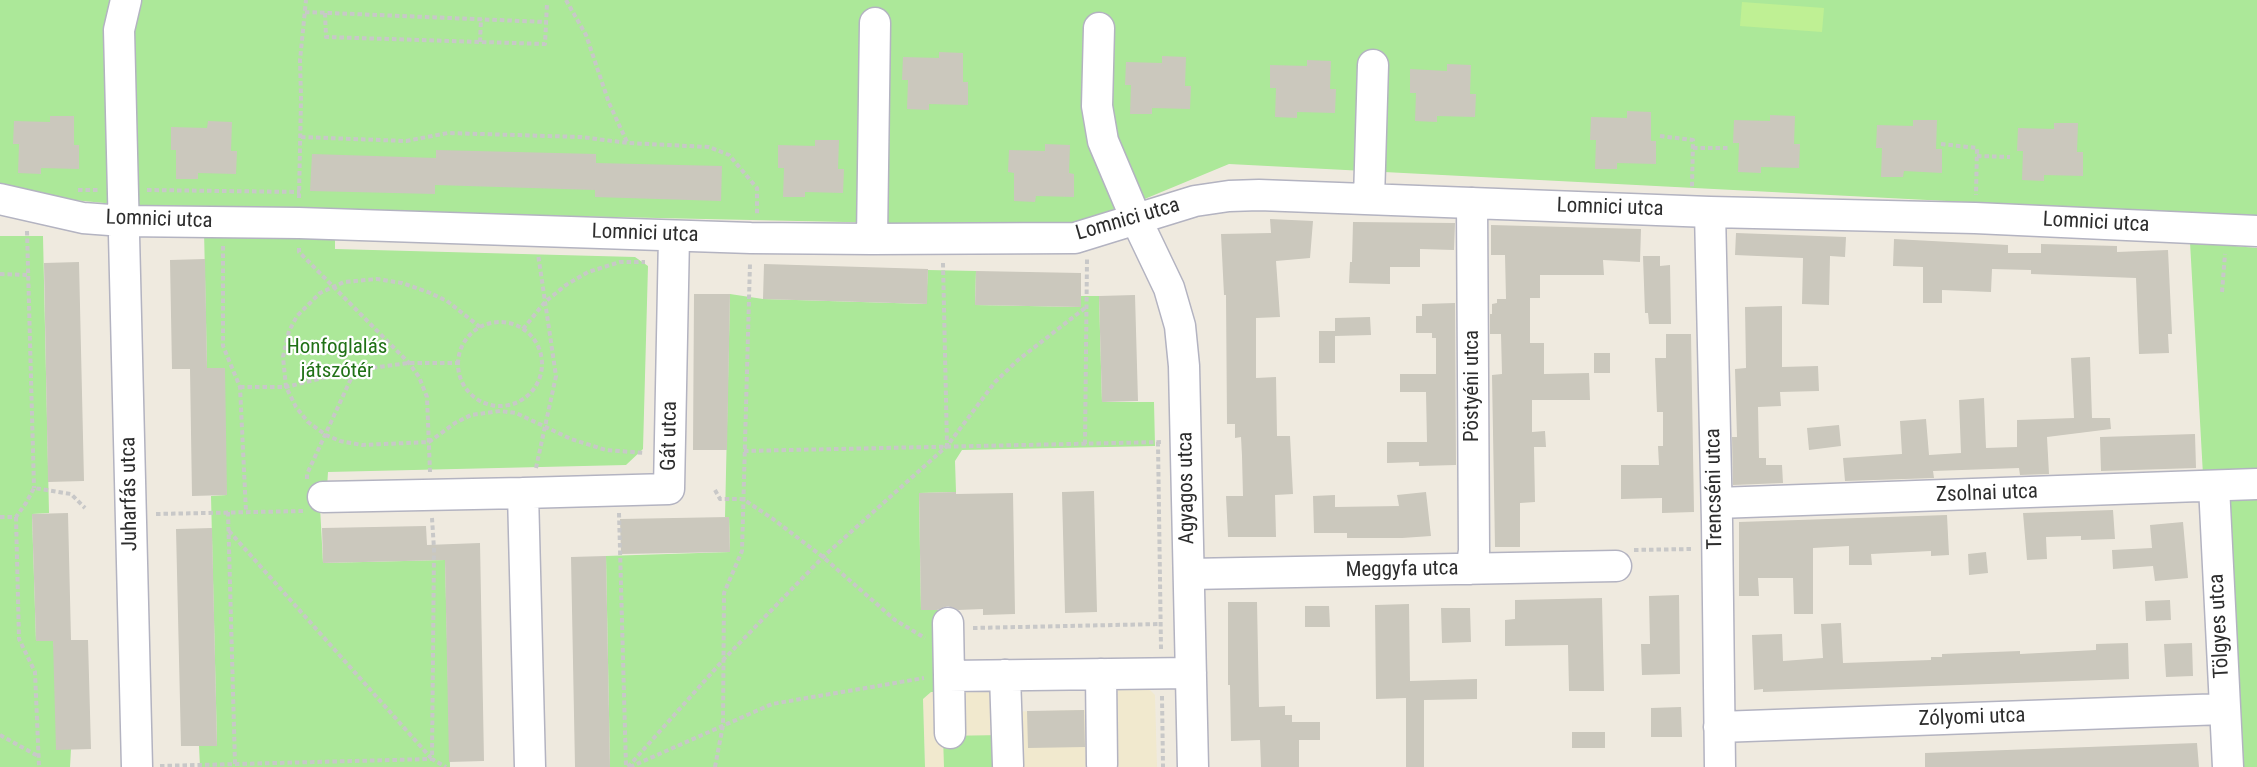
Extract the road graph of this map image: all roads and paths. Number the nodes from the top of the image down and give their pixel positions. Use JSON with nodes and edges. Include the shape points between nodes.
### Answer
{"nodes":[{"id":1,"x":126,"y":0,"type":"edge"},
{"id":2,"x":306,"y":0,"type":"edge"},
{"id":3,"x":567,"y":0,"type":"edge"},
{"id":4,"x":547,"y":4,"type":"dead end"},
{"id":5,"x":305,"y":12,"type":"junction"},
{"id":6,"x":325,"y":13,"type":"junction"},
{"id":7,"x":481,"y":19,"type":"junction"},
{"id":8,"x":546,"y":22,"type":"junction"},
{"id":9,"x":875,"y":23,"type":"dead end"},
{"id":10,"x":1099,"y":28,"type":"dead end"},
{"id":11,"x":480,"y":42,"type":"junction"},
{"id":12,"x":1373,"y":65,"type":"dead end"},
{"id":13,"x":1660,"y":136,"type":"dead end"},
{"id":14,"x":301,"y":137,"type":"junction"},
{"id":15,"x":628,"y":143,"type":"junction"},
{"id":16,"x":1941,"y":144,"type":"dead end"},
{"id":17,"x":1693,"y":148,"type":"junction"},
{"id":18,"x":1729,"y":148,"type":"dead end"},
{"id":19,"x":1977,"y":156,"type":"junction"},
{"id":20,"x":2010,"y":157,"type":"dead end"},
{"id":21,"x":1369,"y":199,"type":"junction"},
{"id":22,"x":14,"y":203,"type":"edge"},
{"id":23,"x":1472,"y":203,"type":"junction"},
{"id":24,"x":1701,"y":211,"type":"junction"},
{"id":25,"x":1975,"y":218,"type":"junction"},
{"id":26,"x":1136,"y":219,"type":"junction"},
{"id":27,"x":123,"y":221,"type":"junction"},
{"id":28,"x":223,"y":222,"type":"junction"},
{"id":29,"x":299,"y":223,"type":"junction"},
{"id":30,"x":2226,"y":229,"type":"junction"},
{"id":31,"x":538,"y":231,"type":"junction"},
{"id":32,"x":2257,"y":231,"type":"edge"},
{"id":33,"x":1088,"y":235,"type":"junction"},
{"id":34,"x":872,"y":239,"type":"junction"},
{"id":35,"x":942,"y":239,"type":"junction"},
{"id":36,"x":674,"y":249,"type":"junction"},
{"id":37,"x":747,"y":254,"type":"junction"},
{"id":38,"x":0,"y":274,"type":"edge"},
{"id":39,"x":27,"y":275,"type":"junction"},
{"id":40,"x":2222,"y":292,"type":"dead end"},
{"id":41,"x":545,"y":302,"type":"junction"},
{"id":42,"x":1085,"y":308,"type":"junction"},
{"id":43,"x":480,"y":327,"type":"junction"},
{"id":44,"x":524,"y":329,"type":"junction"},
{"id":45,"x":458,"y":363,"type":"junction"},
{"id":46,"x":355,"y":370,"type":"junction"},
{"id":47,"x":240,"y":387,"type":"junction"},
{"id":48,"x":286,"y":387,"type":"junction"},
{"id":49,"x":500,"y":408,"type":"junction"},
{"id":50,"x":545,"y":424,"type":"junction"},
{"id":51,"x":326,"y":435,"type":"junction"},
{"id":52,"x":1172,"y":442,"type":"junction"},
{"id":53,"x":1085,"y":444,"type":"junction"},
{"id":54,"x":947,"y":446,"type":"junction"},
{"id":55,"x":744,"y":451,"type":"junction"},
{"id":56,"x":670,"y":454,"type":"junction"},
{"id":57,"x":2257,"y":484,"type":"edge"},
{"id":58,"x":2214,"y":486,"type":"junction"},
{"id":59,"x":34,"y":488,"type":"junction"},
{"id":60,"x":715,"y":490,"type":"dead end"},
{"id":61,"x":618,"y":491,"type":"junction"},
{"id":62,"x":529,"y":493,"type":"junction"},
{"id":63,"x":313,"y":494,"type":"junction"},
{"id":64,"x":743,"y":499,"type":"junction"},
{"id":65,"x":1717,"y":503,"type":"junction"},
{"id":66,"x":85,"y":508,"type":"dead end"},
{"id":67,"x":228,"y":512,"type":"junction"},
{"id":68,"x":246,"y":512,"type":"junction"},
{"id":69,"x":131,"y":515,"type":"junction"},
{"id":70,"x":0,"y":517,"type":"edge"},
{"id":71,"x":15,"y":517,"type":"junction"},
{"id":72,"x":229,"y":531,"type":"junction"},
{"id":73,"x":823,"y":557,"type":"junction"},
{"id":74,"x":1616,"y":566,"type":"dead end"},
{"id":75,"x":1471,"y":569,"type":"junction"},
{"id":76,"x":1189,"y":574,"type":"junction"},
{"id":77,"x":1161,"y":624,"type":"junction"},
{"id":78,"x":948,"y":646,"type":"junction"},
{"id":79,"x":724,"y":659,"type":"junction"},
{"id":80,"x":1176,"y":673,"type":"junction"},
{"id":81,"x":1101,"y":674,"type":"junction"},
{"id":82,"x":1005,"y":675,"type":"junction"},
{"id":83,"x":2224,"y":709,"type":"junction"},
{"id":84,"x":723,"y":725,"type":"junction"},
{"id":85,"x":1719,"y":727,"type":"junction"},
{"id":86,"x":950,"y":733,"type":"dead end"},
{"id":87,"x":0,"y":735,"type":"edge"},
{"id":88,"x":38,"y":757,"type":"junction"},
{"id":89,"x":235,"y":764,"type":"junction"},
{"id":90,"x":1102,"y":764,"type":"dead end"},
{"id":91,"x":1008,"y":765,"type":"dead end"},
{"id":92,"x":39,"y":767,"type":"edge"},
{"id":93,"x":137,"y":767,"type":"edge"},
{"id":94,"x":530,"y":767,"type":"edge"},
{"id":95,"x":628,"y":767,"type":"edge"},
{"id":96,"x":715,"y":767,"type":"edge"},
{"id":97,"x":1163,"y":767,"type":"edge"},
{"id":98,"x":1193,"y":767,"type":"edge"},
{"id":99,"x":1720,"y":767,"type":"edge"},
{"id":100,"x":2228,"y":767,"type":"edge"}],
"edges":[{"from":1,"to":27,"type":"street","name":"Juharfás utca","via":[[120,30]]},
{"from":2,"to":5,"type":"path"},
{"from":3,"to":15,"type":"path","via":[[586,35],[609,103]]},
{"from":4,"to":8,"type":"path"},
{"from":5,"to":6,"type":"path"},
{"from":5,"to":14,"type":"path","via":[[300,60]]},
{"from":6,"to":7,"type":"path"},
{"from":6,"to":11,"type":"path","via":[[326,37]]},
{"from":7,"to":8,"type":"path"},
{"from":7,"to":11,"type":"path"},
{"from":8,"to":11,"type":"path","via":[[545,44]]},
{"from":9,"to":34,"type":"street"},
{"from":10,"to":26,"type":"street","name":"Agyagos utca","via":[[1097,106],[1103,141]]},
{"from":12,"to":21,"type":"street"},
{"from":13,"to":17,"type":"path","via":[[1693,140]]},
{"from":14,"to":15,"type":"path","via":[[406,141],[448,134],[581,137]]},
{"from":14,"to":29,"type":"path"},
{"from":15,"to":37,"type":"path","via":[[710,147],[729,155],[757,189],[757,222]]},
{"from":16,"to":19,"type":"path","via":[[1977,148]]},
{"from":17,"to":18,"type":"path"},
{"from":17,"to":24,"type":"path"},
{"from":19,"to":20,"type":"path"},
{"from":19,"to":25,"type":"path"},
{"from":21,"to":23,"type":"street","name":"Lomnici utca"},
{"from":21,"to":26,"type":"street","name":"Lomnici utca","via":[[1229,196],[1195,201]]},
{"from":22,"to":27,"type":"street","name":"Lomnici utca","via":[[83,218]]},
{"from":22,"to":39,"type":"path"},
{"from":23,"to":24,"type":"street","name":"Lomnici utca"},
{"from":23,"to":75,"type":"street","name":"Pöstyéni utca"},
{"from":24,"to":25,"type":"street","name":"Lomnici utca"},
{"from":24,"to":65,"type":"street","name":"Trencséni utca"},
{"from":25,"to":30,"type":"street","name":"Lomnici utca"},
{"from":26,"to":33,"type":"street","name":"Lomnici utca"},
{"from":26,"to":52,"type":"street","name":"Agyagos utca","via":[[1168,288],[1179,326],[1184,366]]},
{"from":27,"to":28,"type":"street","name":"Lomnici utca"},
{"from":27,"to":69,"type":"street","name":"Juharfás utca"},
{"from":28,"to":29,"type":"street","name":"Lomnici utca"},
{"from":28,"to":47,"type":"path","via":[[223,346]]},
{"from":29,"to":31,"type":"street","name":"Lomnici utca"},
{"from":30,"to":32,"type":"street","name":"Lomnici utca"},
{"from":30,"to":40,"type":"path"},
{"from":31,"to":36,"type":"street","name":"Lomnici utca"},
{"from":31,"to":41,"type":"path"},
{"from":33,"to":35,"type":"street","name":"Lomnici utca"},
{"from":33,"to":42,"type":"path"},
{"from":34,"to":35,"type":"street","name":"Lomnici utca"},
{"from":34,"to":37,"type":"street","name":"Lomnici utca"},
{"from":35,"to":54,"type":"path"},
{"from":36,"to":37,"type":"street","name":"Lomnici utca"},
{"from":36,"to":41,"type":"path","via":[[588,272]]},
{"from":36,"to":56,"type":"street","name":"Gát utca"},
{"from":37,"to":55,"type":"path"},
{"from":38,"to":39,"type":"path"},
{"from":39,"to":59,"type":"path"},
{"from":41,"to":44,"type":"path"},
{"from":41,"to":50,"type":"path","via":[[556,376]]},
{"from":42,"to":53,"type":"path"},
{"from":42,"to":54,"type":"path","via":[[995,382]]},
{"from":43,"to":44,"type":"path","via":[[502,322]]},
{"from":43,"to":45,"type":"path","via":[[461,349]]},
{"from":43,"to":48,"type":"path","via":[[447,301],[402,283],[377,279],[344,282],[320,293],[297,316],[284,351]]},
{"from":44,"to":49,"type":"path","via":[[541,353],[538,383],[528,395]]},
{"from":45,"to":46,"type":"path","via":[[408,363]]},
{"from":45,"to":49,"type":"path","via":[[470,393]]},
{"from":46,"to":48,"type":"path"},
{"from":46,"to":51,"type":"path"},
{"from":47,"to":48,"type":"path"},
{"from":47,"to":68,"type":"path"},
{"from":48,"to":51,"type":"path","via":[[308,422]]},
{"from":49,"to":50,"type":"path"},
{"from":49,"to":51,"type":"path","via":[[471,415],[429,442],[362,445]]},
{"from":50,"to":56,"type":"path","via":[[606,450]]},
{"from":50,"to":62,"type":"path"},
{"from":51,"to":63,"type":"path","via":[[307,474]]},
{"from":52,"to":53,"type":"path"},
{"from":52,"to":76,"type":"street","name":"Agyagos utca"},
{"from":52,"to":77,"type":"path"},
{"from":53,"to":54,"type":"path"},
{"from":54,"to":55,"type":"path"},
{"from":54,"to":73,"type":"path"},
{"from":55,"to":64,"type":"path"},
{"from":56,"to":61,"type":"street","name":"Gát utca","via":[[669,489]]},
{"from":57,"to":58,"type":"street","name":"Zsolnai utca"},
{"from":58,"to":65,"type":"street","name":"Zsolnai utca"},
{"from":58,"to":83,"type":"street","name":"Tölgyes utca"},
{"from":59,"to":66,"type":"path","via":[[71,494]]},
{"from":59,"to":71,"type":"path"},
{"from":60,"to":64,"type":"path","via":[[720,499]]},
{"from":61,"to":62,"type":"street","name":"Gát utca"},
{"from":61,"to":95,"type":"path"},
{"from":62,"to":63,"type":"street","name":"Gát utca"},
{"from":62,"to":94,"type":"street"},
{"from":63,"to":68,"type":"path","via":[[308,511]]},
{"from":64,"to":73,"type":"path"},
{"from":64,"to":79,"type":"path","via":[[742,551],[724,593]]},
{"from":65,"to":85,"type":"street","name":"Trencséni utca"},
{"from":67,"to":68,"type":"path"},
{"from":67,"to":69,"type":"path"},
{"from":67,"to":72,"type":"path"},
{"from":69,"to":93,"type":"street","name":"Juharfás utca"},
{"from":70,"to":71,"type":"path"},
{"from":71,"to":88,"type":"path","via":[[19,639],[35,672]]},
{"from":72,"to":89,"type":"path"},
{"from":72,"to":89,"type":"path","via":[[432,759]]},
{"from":73,"to":78,"type":"path","via":[[895,620],[937,646]]},
{"from":73,"to":79,"type":"path"},
{"from":74,"to":75,"type":"street","name":"Meggyfa utca"},
{"from":75,"to":76,"type":"street","name":"Meggyfa utca"},
{"from":76,"to":80,"type":"street","name":"Agyagos utca"},
{"from":77,"to":78,"type":"path"},
{"from":77,"to":80,"type":"path"},
{"from":78,"to":82,"type":"street"},
{"from":78,"to":84,"type":"path","via":[[909,679],[772,704]]},
{"from":78,"to":86,"type":"street"},
{"from":79,"to":84,"type":"path"},
{"from":79,"to":95,"type":"path"},
{"from":80,"to":81,"type":"street"},
{"from":80,"to":97,"type":"path"},
{"from":80,"to":98,"type":"street","name":"Agyagos utca"},
{"from":81,"to":82,"type":"street"},
{"from":81,"to":90,"type":"street"},
{"from":82,"to":91,"type":"street"},
{"from":83,"to":85,"type":"street","name":"Zólyomi utca"},
{"from":83,"to":100,"type":"street","name":"Tölgyes utca"},
{"from":84,"to":95,"type":"path"},
{"from":84,"to":96,"type":"path"},
{"from":85,"to":99,"type":"street","name":"Trencséni utca"},
{"from":87,"to":88,"type":"path"},
{"from":88,"to":92,"type":"path"},
{"from":89,"to":93,"type":"path"}]}
